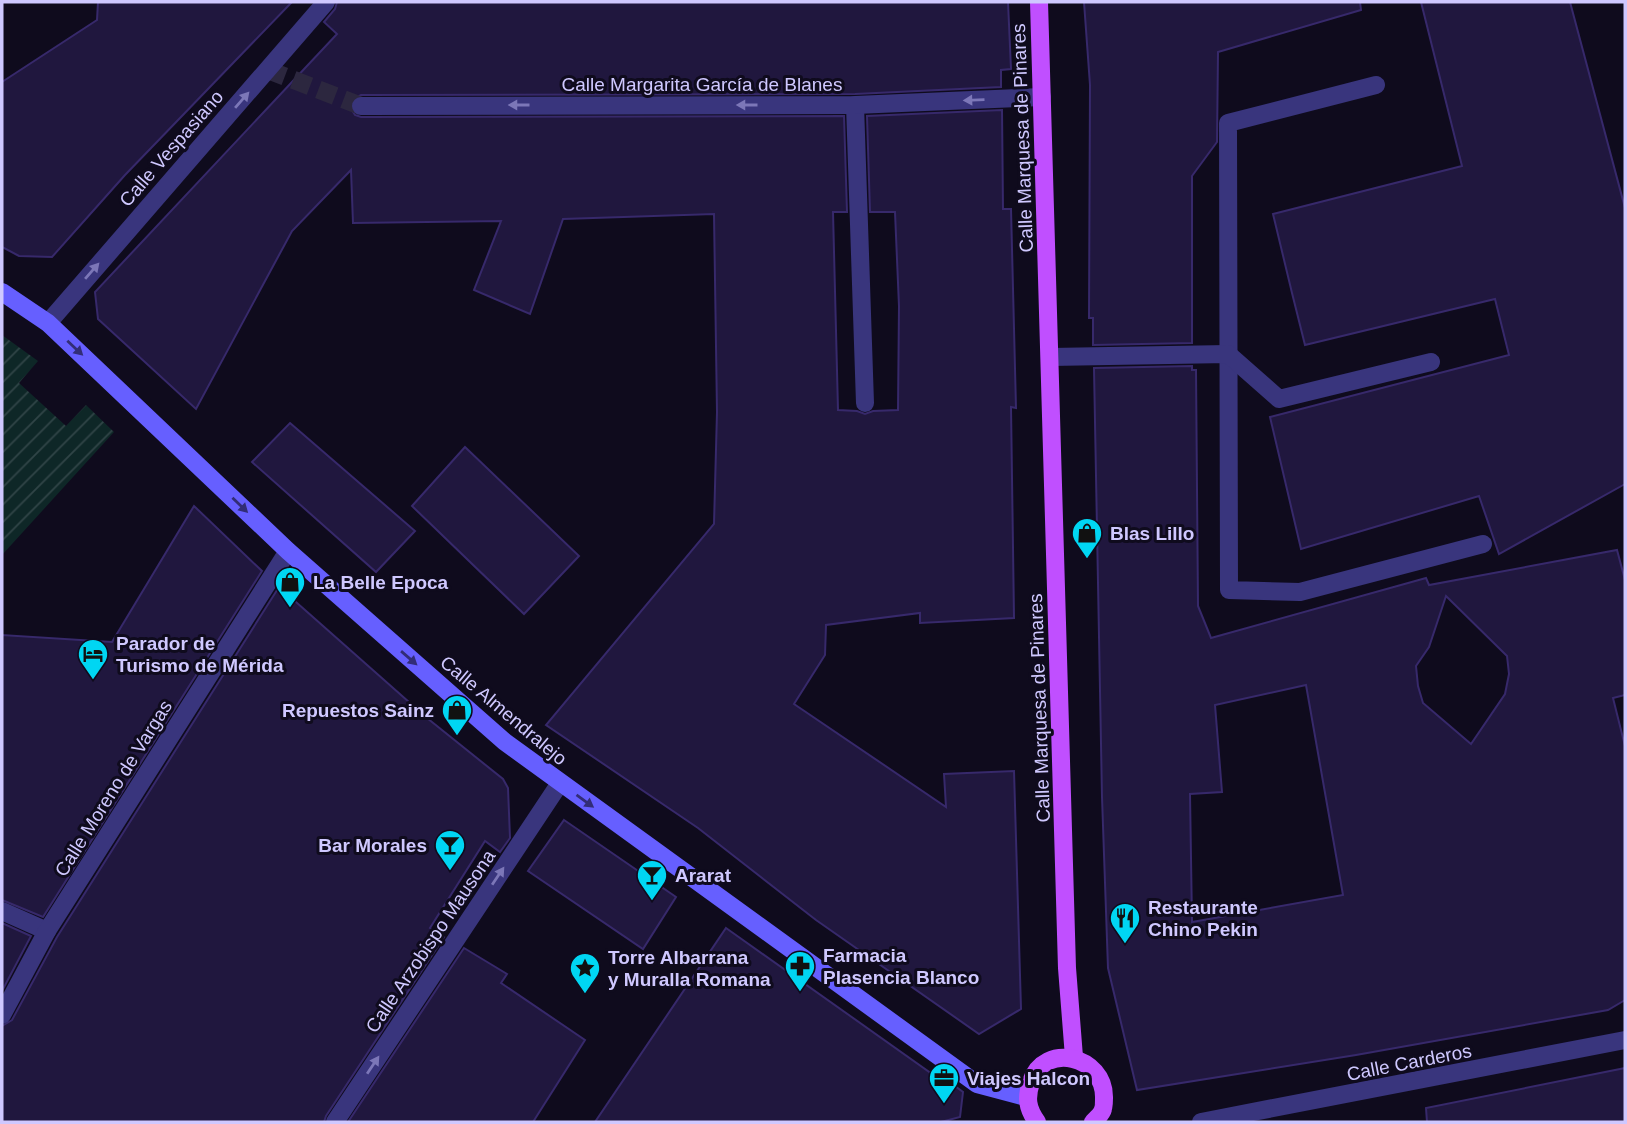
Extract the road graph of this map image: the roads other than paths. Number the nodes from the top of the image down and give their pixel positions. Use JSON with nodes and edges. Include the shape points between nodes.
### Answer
{"nodes":[{"id":1,"x":326,"y":2,"type":"edge"},
{"id":2,"x":1039,"y":2,"type":"edge"},
{"id":3,"x":1376,"y":85,"type":"dead end"},
{"id":4,"x":1042,"y":97,"type":"junction"},
{"id":5,"x":855,"y":105,"type":"junction"},
{"id":6,"x":361,"y":106,"type":"tunnel mouth"},
{"id":7,"x":2,"y":292,"type":"edge"},
{"id":8,"x":48,"y":323,"type":"junction"},
{"id":9,"x":1228,"y":354,"type":"junction"},
{"id":10,"x":1050,"y":357,"type":"junction"},
{"id":11,"x":1431,"y":362,"type":"dead end"},
{"id":12,"x":865,"y":403,"type":"dead end"},
{"id":13,"x":1483,"y":544,"type":"dead end"},
{"id":14,"x":288,"y":551,"type":"junction"},
{"id":15,"x":560,"y":783,"type":"junction"},
{"id":16,"x":2,"y":911,"type":"edge"},
{"id":17,"x":47,"y":931,"type":"junction"},
{"id":18,"x":2,"y":1015,"type":"edge"},
{"id":19,"x":1625,"y":1040,"type":"edge"},
{"id":20,"x":1074,"y":1057,"type":"junction"},
{"id":21,"x":1026,"y":1097,"type":"junction"},
{"id":22,"x":335,"y":1122,"type":"edge"},
{"id":23,"x":1035,"y":1122,"type":"edge"},
{"id":24,"x":1093,"y":1122,"type":"edge"},
{"id":25,"x":1201,"y":1122,"type":"edge"}],
"edges":[{"from":8,"to":1,"type":"street","name":"Calle Vespasiano","one_way":true},
{"from":2,"to":4,"type":"main road","name":"Calle Marquesa de Pinares"},
{"from":3,"to":9,"type":"street","via":[[1228,123]]},
{"from":4,"to":5,"type":"street","name":"Calle Margarita García de Blanes","one_way":true},
{"from":4,"to":10,"type":"main road","name":"Calle Marquesa de Pinares"},
{"from":5,"to":6,"type":"street","name":"Calle Margarita García de Blanes","one_way":true},
{"from":5,"to":12,"type":"street"},
{"from":7,"to":8,"type":"main road","name":"Calle Almendralejo"},
{"from":8,"to":14,"type":"main road","name":"Calle Almendralejo","one_way":true},
{"from":9,"to":10,"type":"street"},
{"from":9,"to":11,"type":"street","via":[[1279,399]]},
{"from":9,"to":13,"type":"street","via":[[1229,590],[1300,592]]},
{"from":10,"to":20,"type":"main road","name":"Calle Marquesa de Pinares","via":[[1067,968]]},
{"from":14,"to":15,"type":"main road","name":"Calle Almendralejo","one_way":true,"via":[[505,742]]},
{"from":14,"to":17,"type":"street","name":"Calle Moreno de Vargas"},
{"from":15,"to":21,"type":"main road","name":"Calle Almendralejo","one_way":true,"via":[[977,1084]]},
{"from":22,"to":15,"type":"street","name":"Calle Arzobispo Mausona","one_way":true},
{"from":16,"to":17,"type":"street"},
{"from":17,"to":18,"type":"street","name":"Calle Moreno de Vargas"},
{"from":19,"to":25,"type":"street","name":"Calle Carderos"},
{"from":20,"to":21,"type":"main road","via":[[1050,1060],[1034,1073]]},
{"from":20,"to":24,"type":"main road","via":[[1096,1070],[1104,1088],[1104,1109]]},
{"from":21,"to":23,"type":"main road"}]}
